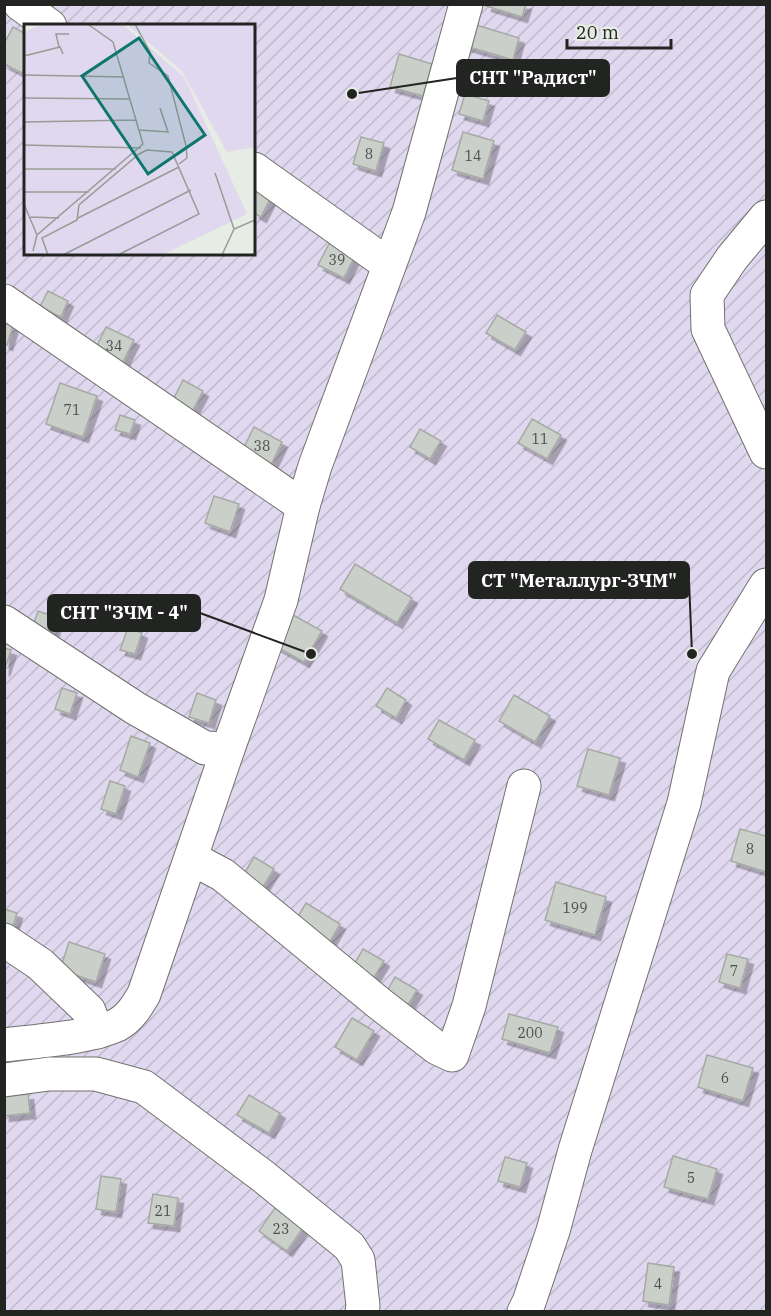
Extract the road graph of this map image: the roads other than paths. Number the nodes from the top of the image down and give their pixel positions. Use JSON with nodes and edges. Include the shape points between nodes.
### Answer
{"nodes":[{"id":1,"x":20,"y":4,"type":"edge"},
{"id":2,"x":466,"y":4,"type":"edge"},
{"id":3,"x":47,"y":24,"type":"edge"},
{"id":4,"x":255,"y":170,"type":"edge"},
{"id":5,"x":766,"y":217,"type":"edge"},
{"id":6,"x":389,"y":265,"type":"junction"},
{"id":7,"x":4,"y":301,"type":"edge"},
{"id":8,"x":766,"y":452,"type":"edge"},
{"id":9,"x":303,"y":506,"type":"junction"},
{"id":10,"x":766,"y":585,"type":"edge"},
{"id":11,"x":4,"y":622,"type":"edge"},
{"id":12,"x":228,"y":748,"type":"junction"},
{"id":13,"x":524,"y":786,"type":"dead end"},
{"id":14,"x":191,"y":858,"type":"junction"},
{"id":15,"x":4,"y":940,"type":"edge"},
{"id":16,"x":97,"y":1032,"type":"junction"},
{"id":17,"x":4,"y":1045,"type":"edge"},
{"id":18,"x":4,"y":1080,"type":"edge"},
{"id":19,"x":362,"y":1311,"type":"edge"},
{"id":20,"x":524,"y":1311,"type":"edge"}],
"edges":[{"from":1,"to":3,"type":"lane"},
{"from":2,"to":6,"type":"lane","via":[[409,212]]},
{"from":4,"to":6,"type":"lane"},
{"from":5,"to":8,"type":"lane","via":[[707,296],[708,329]]},
{"from":6,"to":9,"type":"lane"},
{"from":7,"to":9,"type":"lane"},
{"from":9,"to":12,"type":"lane","via":[[281,600]]},
{"from":10,"to":20,"type":"lane","via":[[713,671],[684,803],[553,1231]]},
{"from":11,"to":12,"type":"lane","via":[[135,708],[205,748]]},
{"from":12,"to":14,"type":"lane"},
{"from":13,"to":14,"type":"lane","via":[[469,1006],[452,1054],[437,1048],[388,1011],[223,875]]},
{"from":14,"to":16,"type":"lane","via":[[135,1010],[118,1024]]},
{"from":15,"to":16,"type":"lane","via":[[40,964],[88,1011]]},
{"from":16,"to":17,"type":"lane"},
{"from":18,"to":19,"type":"lane","via":[[49,1074],[96,1074],[144,1087],[350,1246],[358,1260]]}]}
